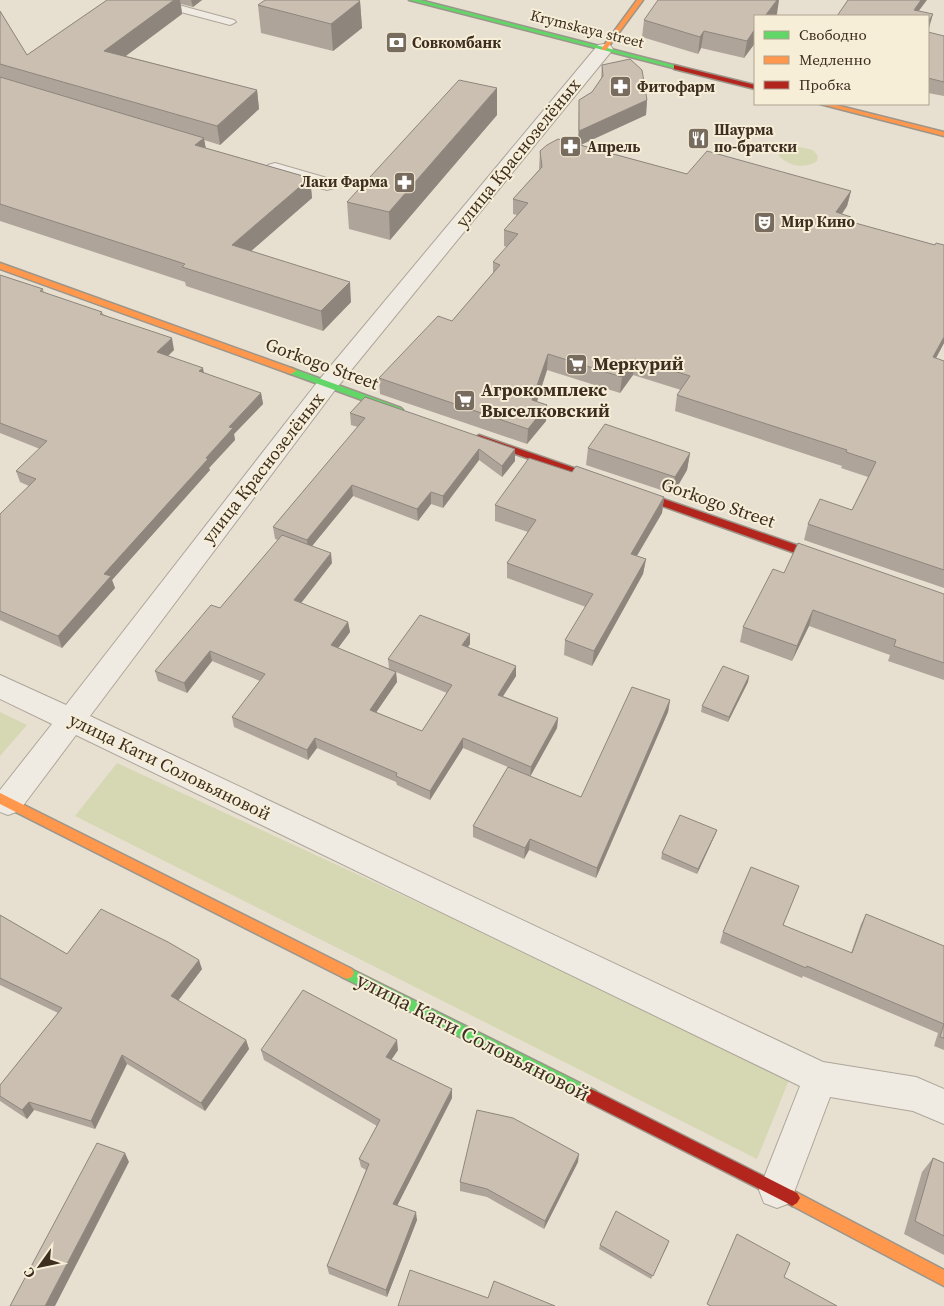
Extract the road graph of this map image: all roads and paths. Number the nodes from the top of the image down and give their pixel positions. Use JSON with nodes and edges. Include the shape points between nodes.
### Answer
{"nodes":[{"id":1,"x":147,"y":0,"type":"edge"},
{"id":2,"x":412,"y":0,"type":"edge"},
{"id":3,"x":640,"y":0,"type":"edge"},
{"id":4,"x":230,"y":22,"type":"dead end"},
{"id":5,"x":604,"y":49,"type":"junction"},
{"id":6,"x":754,"y":87,"type":"edge"},
{"id":7,"x":828,"y":105,"type":"edge"},
{"id":8,"x":944,"y":134,"type":"edge"},
{"id":9,"x":261,"y":165,"type":"edge"},
{"id":10,"x":327,"y":184,"type":"dead end"},
{"id":11,"x":0,"y":266,"type":"edge"},
{"id":12,"x":327,"y":385,"type":"junction"},
{"id":13,"x":413,"y":416,"type":"edge"},
{"id":14,"x":469,"y":435,"type":"edge"},
{"id":15,"x":842,"y":564,"type":"edge"},
{"id":16,"x":0,"y":686,"type":"edge"},
{"id":17,"x":70,"y":719,"type":"junction"},
{"id":18,"x":4,"y":800,"type":"edge"},
{"id":19,"x":820,"y":1078,"type":"junction"},
{"id":20,"x":944,"y":1107,"type":"edge"},
{"id":21,"x":777,"y":1190,"type":"junction"},
{"id":22,"x":944,"y":1278,"type":"edge"}],
"edges":[{"from":1,"to":4,"type":"lane"},
{"from":2,"to":5,"type":"street","name":"Krymskaya street"},
{"from":3,"to":5,"type":"street","name":"улица Краснозелёных"},
{"from":5,"to":6,"type":"street","name":"Krymskaya street"},
{"from":5,"to":12,"type":"street","name":"улица Краснозелёных"},
{"from":7,"to":8,"type":"street"},
{"from":9,"to":10,"type":"street"},
{"from":11,"to":12,"type":"street","name":"Gorkogo Street"},
{"from":12,"to":13,"type":"street","name":"Gorkogo Street"},
{"from":12,"to":17,"type":"street","name":"улица Краснозелёных"},
{"from":14,"to":15,"type":"street","name":"Gorkogo Street"},
{"from":16,"to":17,"type":"street","name":"улица Кати Соловьяновой"},
{"from":17,"to":18,"type":"street","name":"улица Краснозелёных"},
{"from":17,"to":19,"type":"street","name":"улица Кати Соловьяновой"},
{"from":18,"to":21,"type":"street","name":"улица Кати Соловьяновой"},
{"from":19,"to":20,"type":"street","name":"улица Кати Соловьяновой","via":[[916,1094]]},
{"from":19,"to":21,"type":"street"},
{"from":21,"to":22,"type":"street","name":"улица Кати Соловьяновой"}]}
